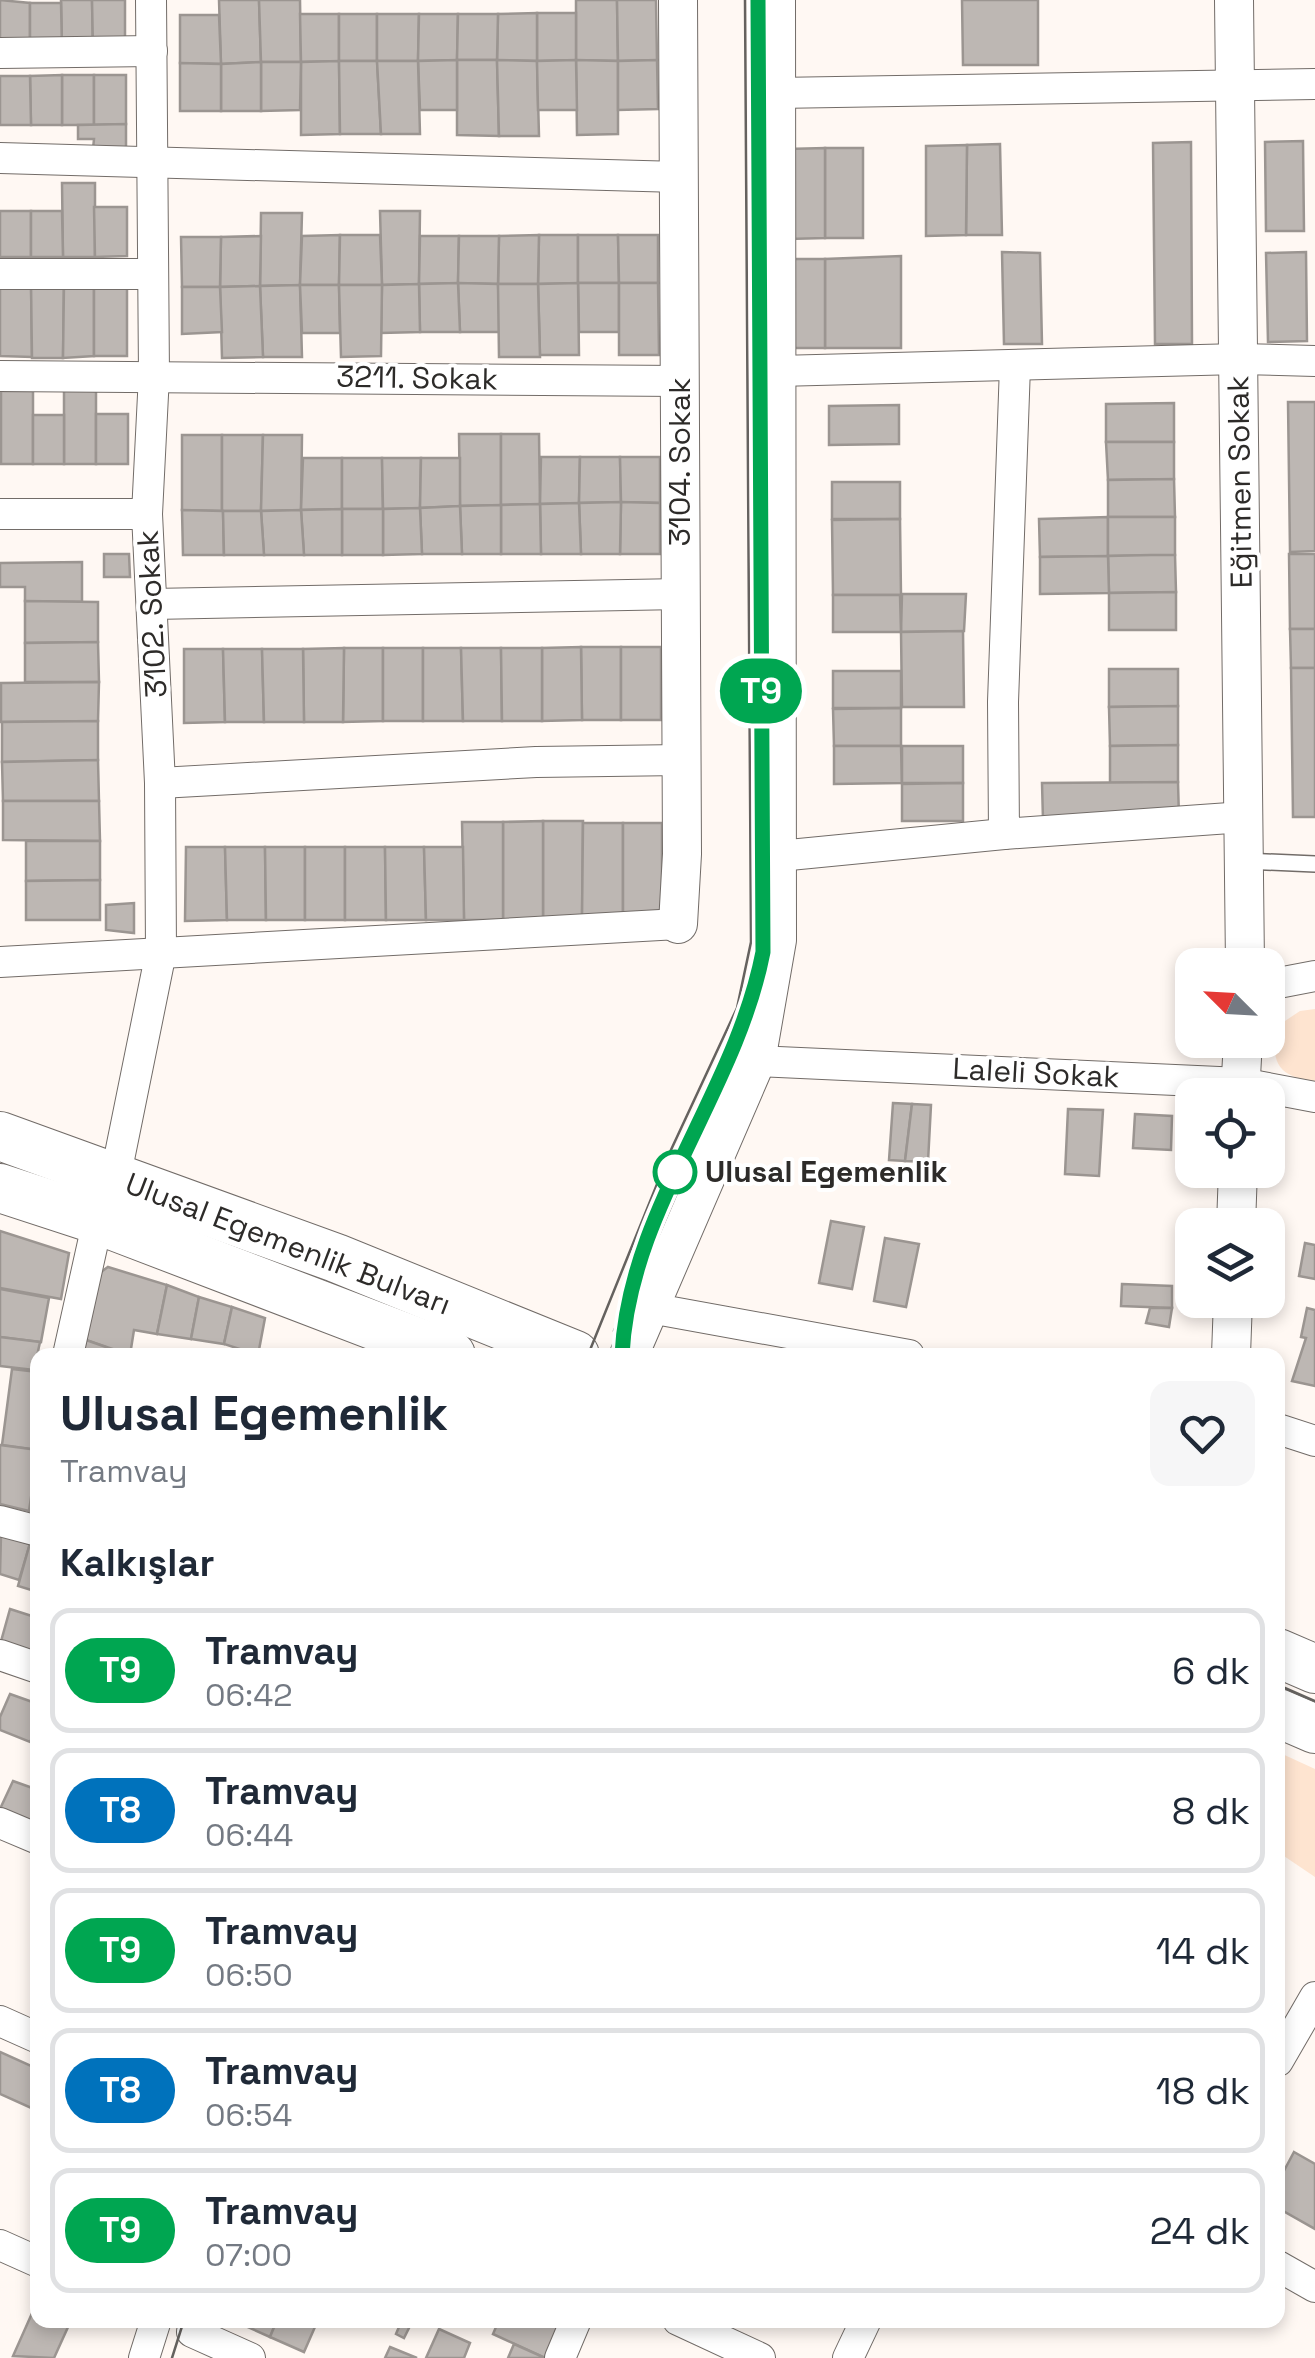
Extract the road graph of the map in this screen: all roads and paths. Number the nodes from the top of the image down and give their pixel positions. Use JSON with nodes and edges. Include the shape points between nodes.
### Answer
{"nodes":[{"id":1,"x":151,"y":0,"type":"edge"},
{"id":2,"x":678,"y":0,"type":"edge"},
{"id":3,"x":776,"y":0,"type":"edge"},
{"id":4,"x":1234,"y":0,"type":"edge"},
{"id":5,"x":152,"y":52,"type":"junction"},
{"id":6,"x":0,"y":53,"type":"edge"},
{"id":7,"x":1235,"y":83,"type":"junction"},
{"id":8,"x":1315,"y":84,"type":"edge"},
{"id":9,"x":776,"y":93,"type":"junction"},
{"id":10,"x":0,"y":158,"type":"edge"},
{"id":11,"x":152,"y":160,"type":"junction"},
{"id":12,"x":679,"y":178,"type":"junction"},
{"id":13,"x":0,"y":274,"type":"edge"},
{"id":14,"x":153,"y":274,"type":"junction"},
{"id":15,"x":1238,"y":358,"type":"junction"},
{"id":16,"x":1315,"y":361,"type":"edge"},
{"id":17,"x":1014,"y":366,"type":"junction"},
{"id":18,"x":778,"y":371,"type":"junction"},
{"id":19,"x":154,"y":375,"type":"junction"},
{"id":20,"x":0,"y":376,"type":"edge"},
{"id":21,"x":680,"y":381,"type":"junction"},
{"id":22,"x":0,"y":514,"type":"edge"},
{"id":23,"x":146,"y":514,"type":"junction"},
{"id":24,"x":680,"y":594,"type":"junction"},
{"id":25,"x":152,"y":604,"type":"junction"},
{"id":26,"x":681,"y":760,"type":"junction"},
{"id":27,"x":160,"y":783,"type":"junction"},
{"id":28,"x":1244,"y":817,"type":"junction"},
{"id":29,"x":1004,"y":834,"type":"junction"},
{"id":30,"x":779,"y":856,"type":"junction"},
{"id":31,"x":1244,"y":861,"type":"junction"},
{"id":32,"x":1315,"y":864,"type":"edge"},
{"id":33,"x":678,"y":924,"type":"joint"},
{"id":34,"x":1244,"y":948,"type":"edge"},
{"id":35,"x":161,"y":952,"type":"junction"},
{"id":36,"x":0,"y":962,"type":"edge"},
{"id":37,"x":1315,"y":976,"type":"edge"},
{"id":38,"x":1285,"y":982,"type":"edge"},
{"id":39,"x":756,"y":1060,"type":"junction"},
{"id":40,"x":1175,"y":1085,"type":"edge"},
{"id":41,"x":1285,"y":1094,"type":"edge"},
{"id":42,"x":1315,"y":1097,"type":"edge"},
{"id":43,"x":0,"y":1136,"type":"edge"},
{"id":44,"x":0,"y":1188,"type":"edge"},
{"id":45,"x":107,"y":1200,"type":"junction"},
{"id":46,"x":650,"y":1308,"type":"junction"},
{"id":47,"x":1232,"y":1318,"type":"edge"},
{"id":48,"x":70,"y":1348,"type":"edge"},
{"id":49,"x":435,"y":1348,"type":"edge"},
{"id":50,"x":556,"y":1348,"type":"edge"},
{"id":51,"x":632,"y":1348,"type":"edge"},
{"id":52,"x":871,"y":1348,"type":"edge"},
{"id":53,"x":1231,"y":1348,"type":"edge"},
{"id":54,"x":1285,"y":1431,"type":"edge"},
{"id":55,"x":1315,"y":1441,"type":"edge"},
{"id":56,"x":30,"y":1520,"type":"edge"},
{"id":57,"x":0,"y":1521,"type":"edge"},
{"id":58,"x":0,"y":1655,"type":"edge"},
{"id":59,"x":1285,"y":1657,"type":"edge"},
{"id":60,"x":30,"y":1665,"type":"edge"},
{"id":61,"x":1315,"y":1670,"type":"edge"},
{"id":62,"x":1285,"y":1717,"type":"edge"},
{"id":63,"x":1315,"y":1728,"type":"edge"},
{"id":64,"x":0,"y":1823,"type":"edge"},
{"id":65,"x":30,"y":1836,"type":"edge"},
{"id":66,"x":1315,"y":1997,"type":"edge"},
{"id":67,"x":0,"y":2021,"type":"edge"},
{"id":68,"x":30,"y":2034,"type":"edge"},
{"id":69,"x":1285,"y":2050,"type":"edge"},
{"id":70,"x":0,"y":2245,"type":"edge"},
{"id":71,"x":30,"y":2258,"type":"edge"},
{"id":72,"x":1285,"y":2270,"type":"edge"},
{"id":73,"x":1315,"y":2287,"type":"edge"},
{"id":74,"x":153,"y":2328,"type":"edge"},
{"id":75,"x":573,"y":2328,"type":"edge"},
{"id":76,"x":695,"y":2328,"type":"edge"},
{"id":77,"x":862,"y":2328,"type":"edge"},
{"id":78,"x":191,"y":2337,"type":"edge"},
{"id":79,"x":144,"y":2358,"type":"edge"},
{"id":80,"x":250,"y":2358,"type":"edge"},
{"id":81,"x":560,"y":2358,"type":"edge"},
{"id":82,"x":760,"y":2358,"type":"edge"},
{"id":83,"x":848,"y":2358,"type":"edge"}],
"edges":[{"from":1,"to":5,"type":"street","name":"3102. Sokak"},
{"from":2,"to":12,"type":"street","name":"3104. Sokak"},
{"from":3,"to":9,"type":"street"},
{"from":4,"to":7,"type":"street","name":"Eğitmen Sokak"},
{"from":5,"to":6,"type":"street"},
{"from":5,"to":11,"type":"street","name":"3102. Sokak"},
{"from":7,"to":8,"type":"street"},
{"from":7,"to":9,"type":"street"},
{"from":7,"to":15,"type":"street","name":"Eğitmen Sokak"},
{"from":9,"to":18,"type":"street"},
{"from":10,"to":11,"type":"street"},
{"from":11,"to":12,"type":"street"},
{"from":11,"to":14,"type":"street","name":"3102. Sokak"},
{"from":12,"to":21,"type":"street","name":"3104. Sokak"},
{"from":13,"to":14,"type":"street"},
{"from":14,"to":19,"type":"street","name":"3102. Sokak"},
{"from":15,"to":16,"type":"street"},
{"from":15,"to":17,"type":"street"},
{"from":15,"to":28,"type":"street","name":"Eğitmen Sokak"},
{"from":17,"to":18,"type":"street"},
{"from":17,"to":29,"type":"street"},
{"from":18,"to":30,"type":"street"},
{"from":19,"to":20,"type":"street","name":"3211. Sokak"},
{"from":19,"to":21,"type":"street","name":"3211. Sokak"},
{"from":19,"to":23,"type":"street","name":"3102. Sokak"},
{"from":21,"to":24,"type":"street","name":"3104. Sokak"},
{"from":22,"to":23,"type":"street"},
{"from":23,"to":25,"type":"street","name":"3102. Sokak"},
{"from":24,"to":25,"type":"street"},
{"from":24,"to":26,"type":"street","name":"3104. Sokak"},
{"from":25,"to":27,"type":"street","name":"3102. Sokak"},
{"from":26,"to":27,"type":"street"},
{"from":26,"to":33,"type":"street","name":"3104. Sokak"},
{"from":27,"to":35,"type":"street","name":"3102. Sokak"},
{"from":28,"to":29,"type":"street"},
{"from":28,"to":31,"type":"street","name":"Eğitmen Sokak"},
{"from":29,"to":30,"type":"street"},
{"from":30,"to":39,"type":"street","via":[[777,940]]},
{"from":31,"to":32,"type":"lane"},
{"from":31,"to":34,"type":"street","name":"Eğitmen Sokak"},
{"from":33,"to":35,"type":"street"},
{"from":35,"to":36,"type":"street"},
{"from":35,"to":45,"type":"street","name":"3102. Sokak"},
{"from":37,"to":38,"type":"street"},
{"from":39,"to":40,"type":"street","name":"Laleli Sokak"},
{"from":39,"to":46,"type":"street"},
{"from":41,"to":42,"type":"street","name":"Laleli Sokak"},
{"from":43,"to":45,"type":"main road","name":"Ulusal Egemenlik Bulvarı"},
{"from":44,"to":45,"type":"main road","name":"Ulusal Egemenlik Bulvarı"},
{"from":45,"to":48,"type":"street","name":"3102. Sokak"},
{"from":45,"to":49,"type":"main road","name":"Ulusal Egemenlik Bulvarı"},
{"from":45,"to":50,"type":"main road","name":"Ulusal Egemenlik Bulvarı","via":[[336,1258]]},
{"from":46,"to":51,"type":"street"},
{"from":46,"to":52,"type":"street"},
{"from":47,"to":53,"type":"street"},
{"from":54,"to":55,"type":"street"},
{"from":56,"to":57,"type":"street"},
{"from":58,"to":60,"type":"street"},
{"from":59,"to":61,"type":"main road"},
{"from":62,"to":63,"type":"main road"},
{"from":64,"to":65,"type":"street"},
{"from":66,"to":69,"type":"street"},
{"from":67,"to":68,"type":"street"},
{"from":70,"to":71,"type":"street"},
{"from":72,"to":73,"type":"street"},
{"from":74,"to":79,"type":"street"},
{"from":75,"to":81,"type":"street"},
{"from":76,"to":82,"type":"street"},
{"from":77,"to":83,"type":"street"},
{"from":78,"to":80,"type":"street"}]}
